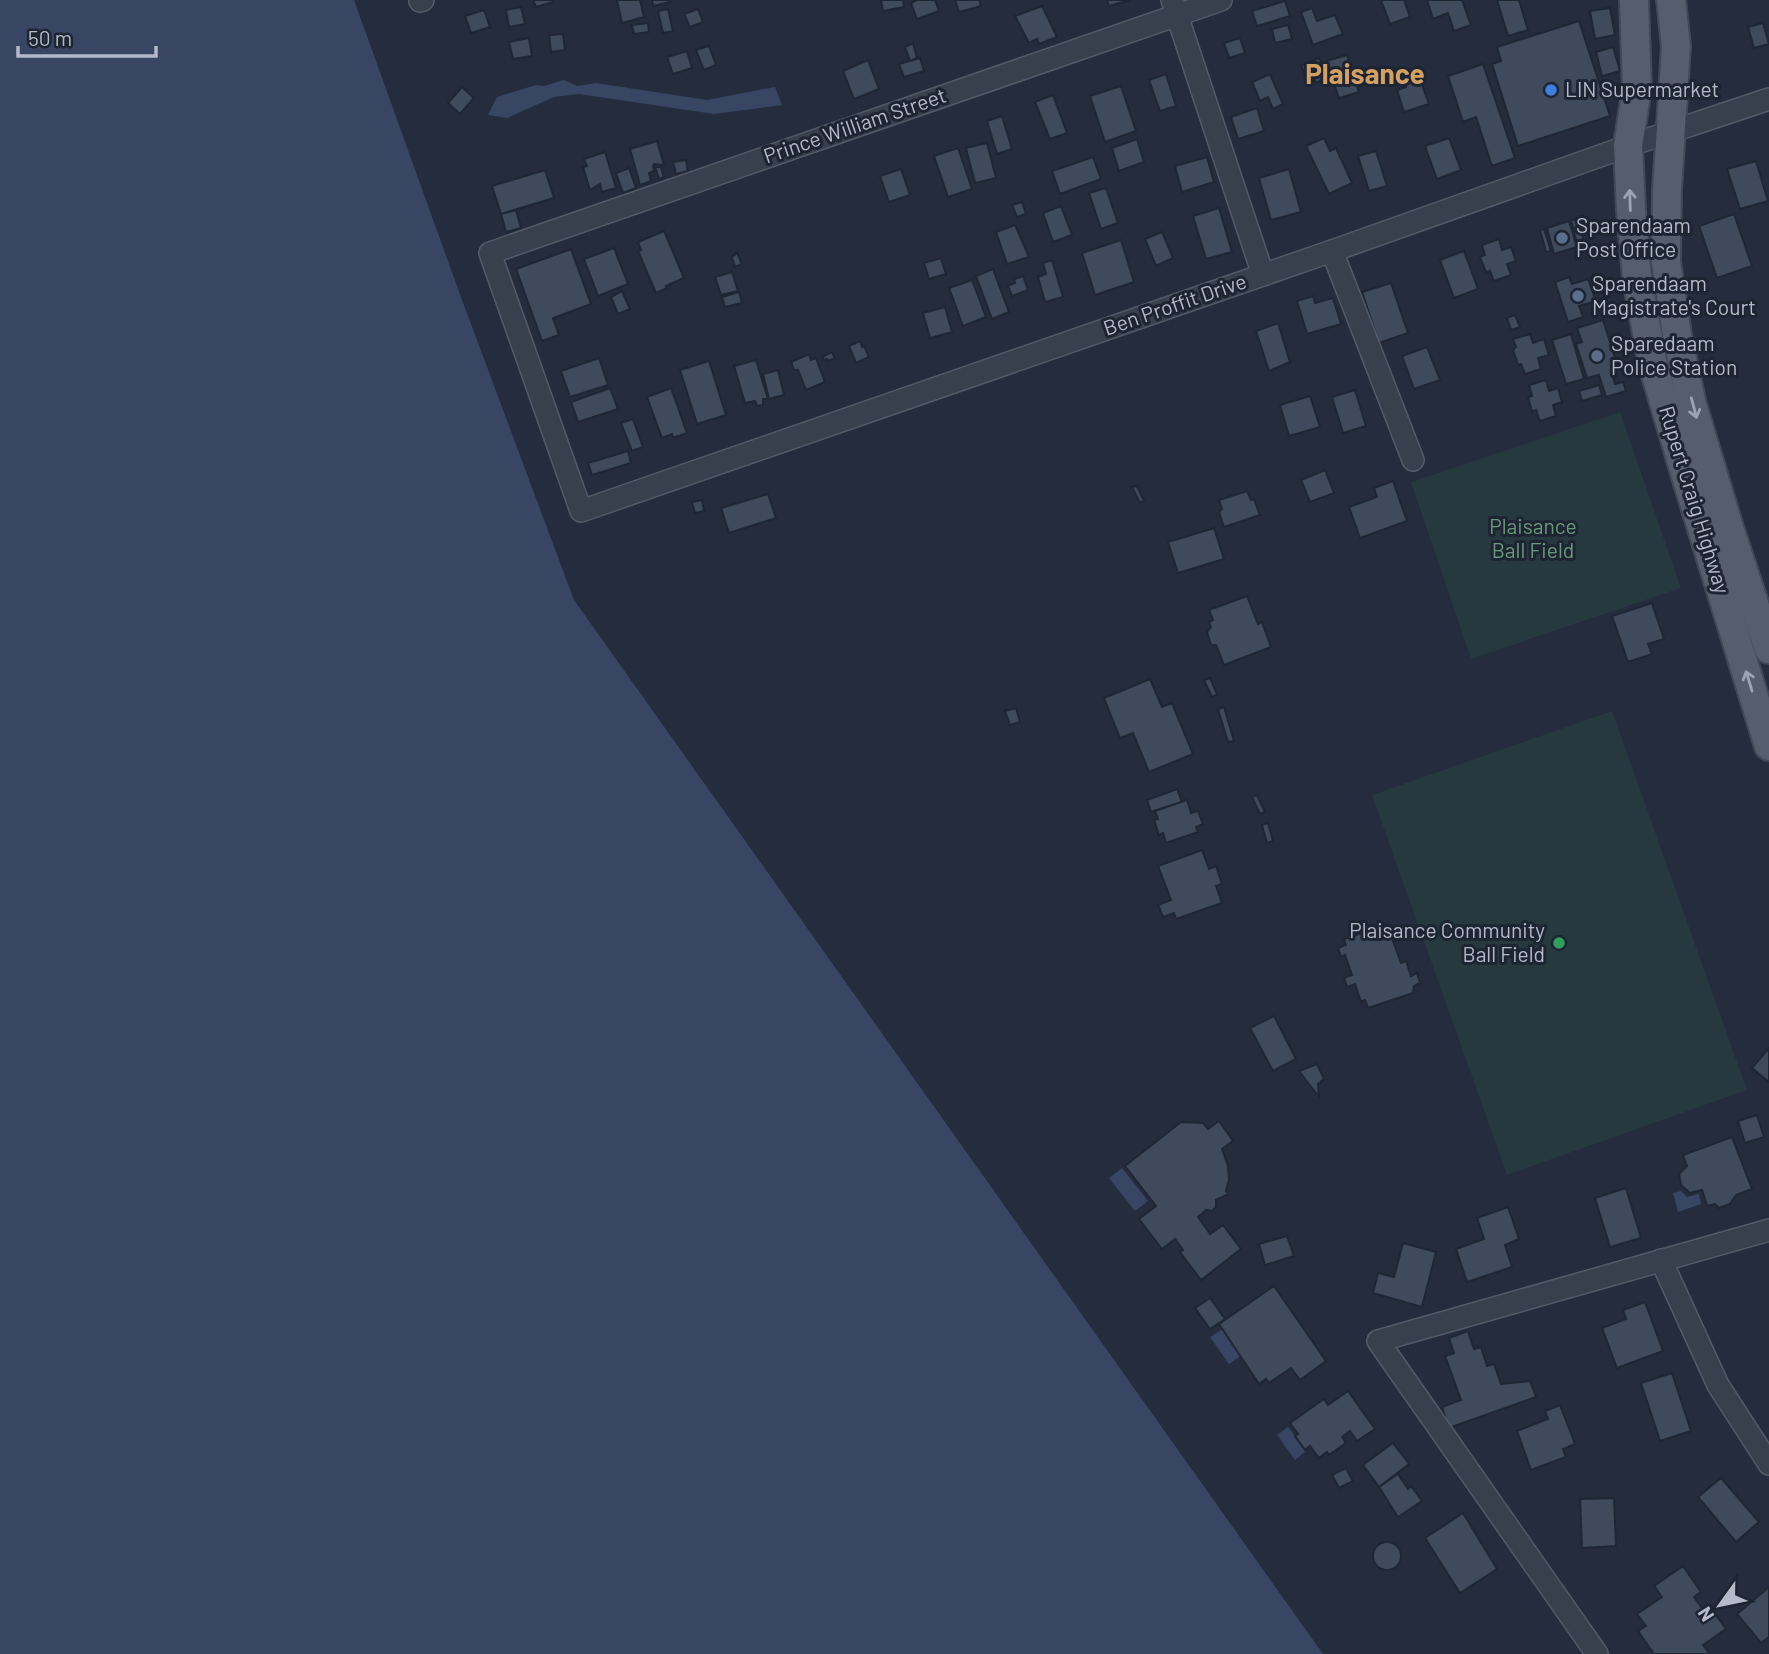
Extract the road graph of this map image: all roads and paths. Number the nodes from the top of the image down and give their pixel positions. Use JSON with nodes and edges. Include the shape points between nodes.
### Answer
{"nodes":[{"id":1,"x":1221,"y":0,"type":"edge"},
{"id":2,"x":1634,"y":0,"type":"edge"},
{"id":3,"x":1671,"y":0,"type":"edge"},
{"id":4,"x":1174,"y":8,"type":"edge"},
{"id":5,"x":1769,"y":99,"type":"edge"},
{"id":6,"x":1671,"y":133,"type":"junction"},
{"id":7,"x":1628,"y":146,"type":"junction"},
{"id":8,"x":1332,"y":251,"type":"junction"},
{"id":9,"x":1263,"y":275,"type":"junction"},
{"id":10,"x":1413,"y":460,"type":"dead end"},
{"id":11,"x":581,"y":510,"type":"joint"},
{"id":12,"x":1768,"y":640,"type":"edge"},
{"id":13,"x":1769,"y":746,"type":"edge"},
{"id":14,"x":1769,"y":1230,"type":"edge"},
{"id":15,"x":1661,"y":1260,"type":"junction"},
{"id":16,"x":1769,"y":1464,"type":"edge"},
{"id":17,"x":1597,"y":1654,"type":"edge"}],
"edges":[{"from":1,"to":4,"type":"street","name":"Prince William Street"},
{"from":2,"to":7,"type":"main road","name":"Rupert Craig Highway","via":[[1637,88]]},
{"from":3,"to":6,"type":"main road","name":"Rupert Craig Highway","via":[[1676,46]]},
{"from":4,"to":9,"type":"street"},
{"from":4,"to":11,"type":"street","name":"Prince William Street","via":[[490,253]]},
{"from":5,"to":6,"type":"street","name":"Ben Proffit Drive"},
{"from":6,"to":7,"type":"street","name":"Ben Proffit Drive"},
{"from":6,"to":12,"type":"main road","name":"Rupert Craig Highway","one_way":true,"via":[[1666,262],[1677,335],[1692,405]]},
{"from":7,"to":8,"type":"street","name":"Ben Proffit Drive"},
{"from":13,"to":7,"type":"main road","name":"Rupert Craig Highway","one_way":true,"via":[[1653,365],[1637,278]]},
{"from":8,"to":9,"type":"street","name":"Ben Proffit Drive"},
{"from":8,"to":10,"type":"street"},
{"from":9,"to":11,"type":"street","name":"Ben Proffit Drive"},
{"from":14,"to":15,"type":"street"},
{"from":15,"to":16,"type":"street","via":[[1718,1385]]},
{"from":15,"to":17,"type":"street","via":[[1378,1341]]}]}
